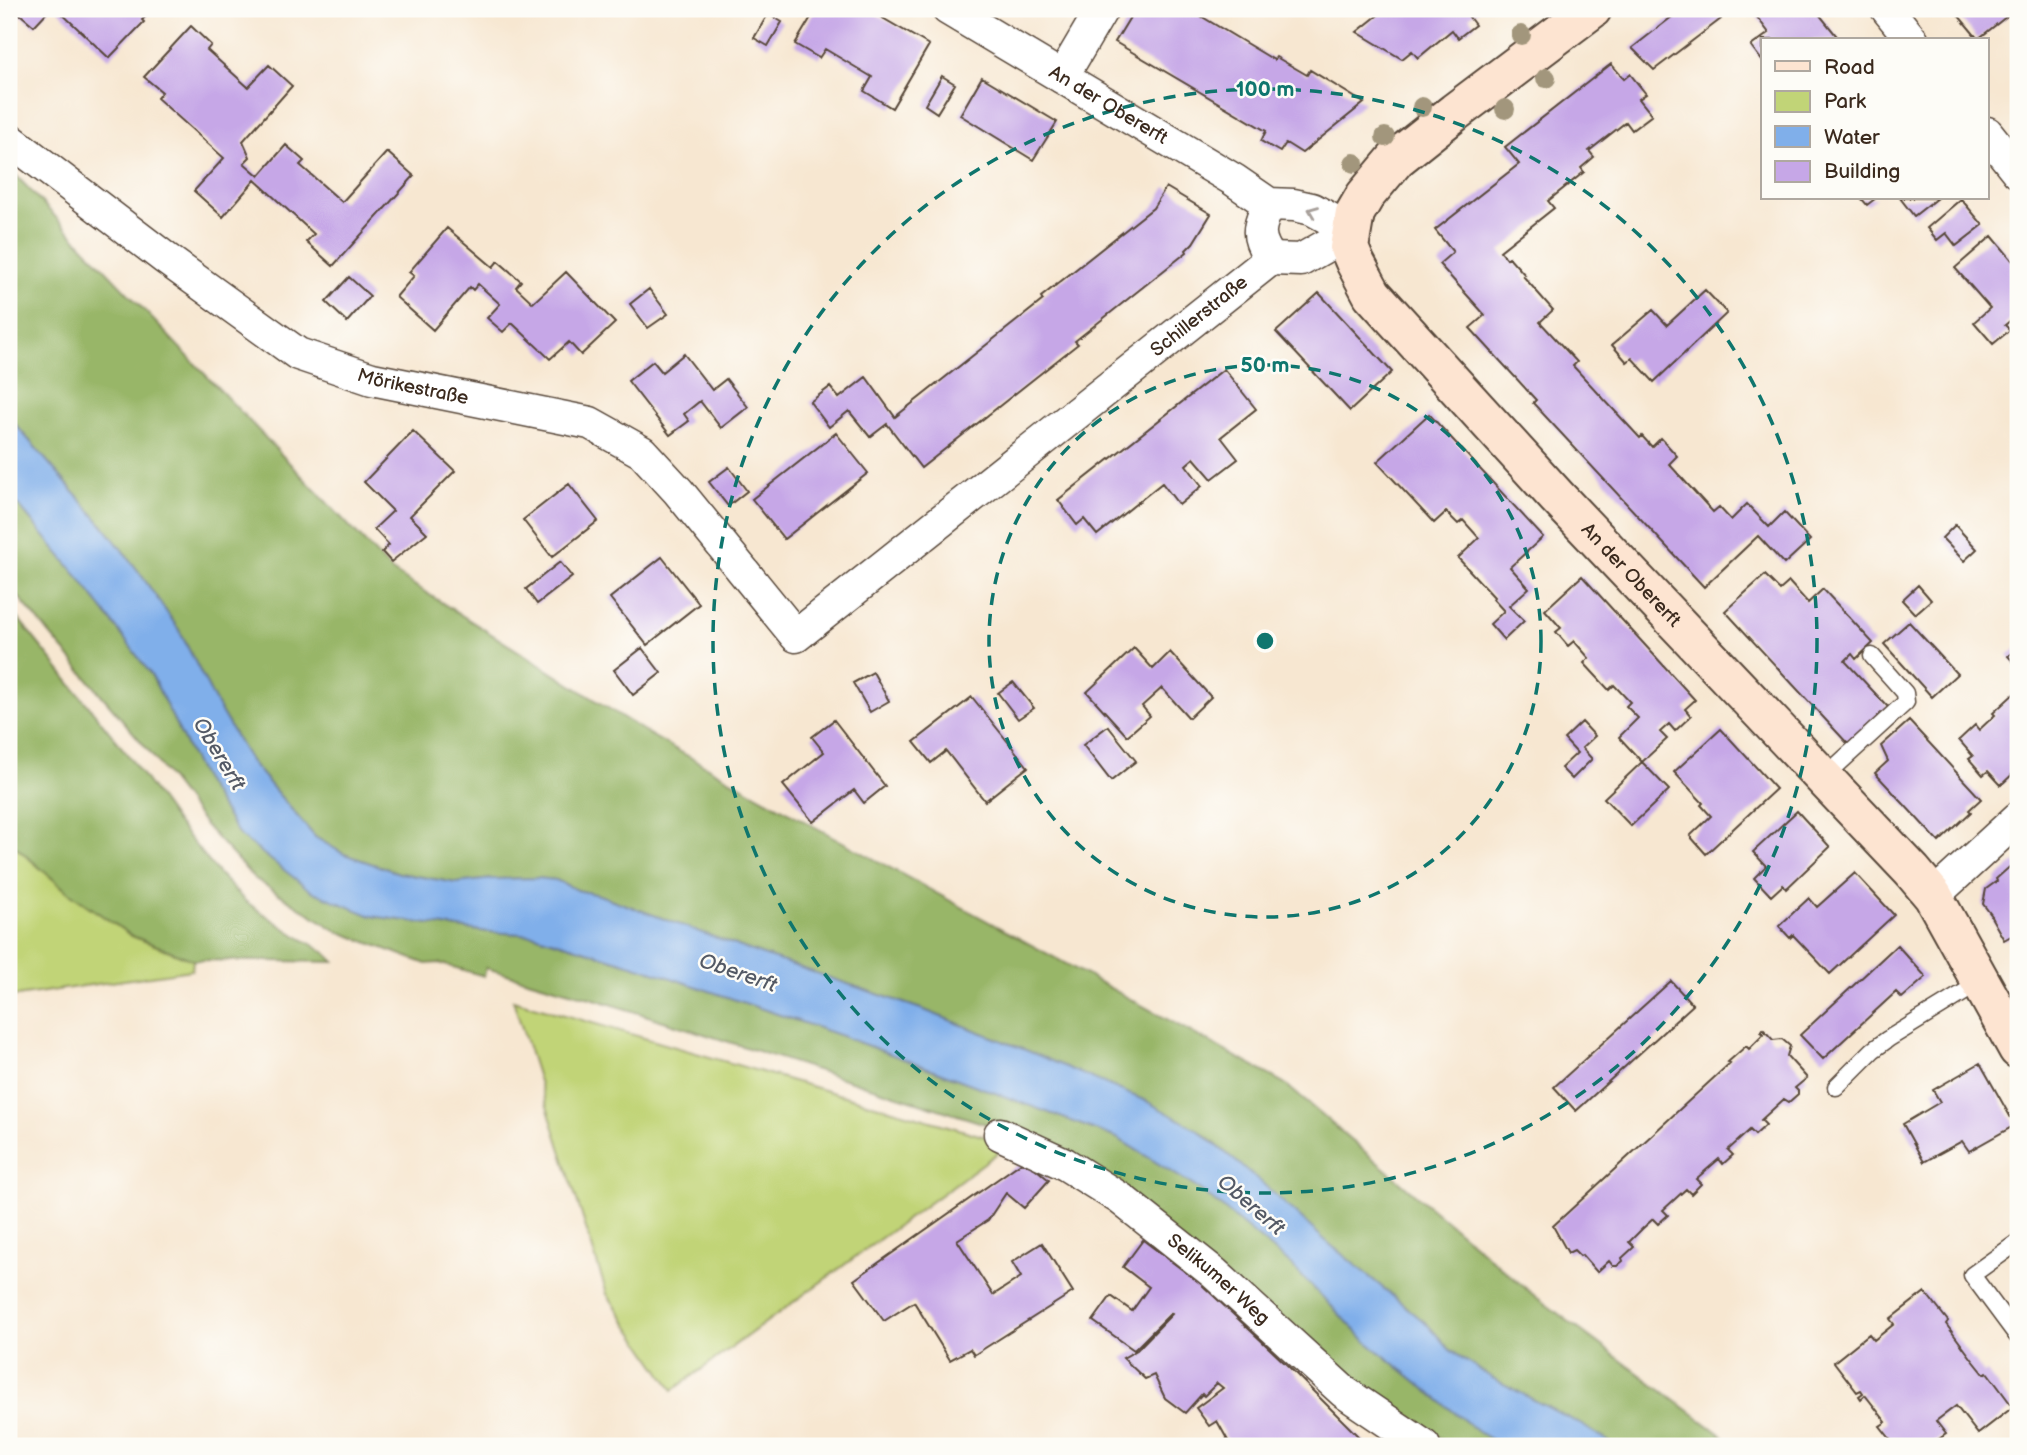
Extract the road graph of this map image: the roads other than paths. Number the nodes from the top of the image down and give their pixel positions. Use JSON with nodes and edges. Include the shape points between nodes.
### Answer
{"nodes":[{"id":1,"x":948,"y":9,"type":"edge"},
{"id":2,"x":1102,"y":9,"type":"edge"},
{"id":3,"x":1592,"y":9,"type":"edge"},
{"id":4,"x":1887,"y":9,"type":"edge"},
{"id":5,"x":1910,"y":38,"type":"edge"},
{"id":6,"x":1062,"y":77,"type":"junction"},
{"id":7,"x":1988,"y":134,"type":"edge"},
{"id":8,"x":9,"y":139,"type":"edge"},
{"id":9,"x":2018,"y":172,"type":"edge"},
{"id":10,"x":1269,"y":204,"type":"junction"},
{"id":11,"x":1352,"y":231,"type":"junction"},
{"id":12,"x":1271,"y":259,"type":"junction"},
{"id":13,"x":796,"y":636,"type":"joint"},
{"id":14,"x":1872,"y":656,"type":"dead end"},
{"id":15,"x":1823,"y":779,"type":"junction"},
{"id":16,"x":2018,"y":818,"type":"edge"},
{"id":17,"x":1933,"y":896,"type":"junction"},
{"id":18,"x":1981,"y":982,"type":"junction"},
{"id":19,"x":2018,"y":1049,"type":"edge"},
{"id":20,"x":1836,"y":1087,"type":"dead end"},
{"id":21,"x":1000,"y":1134,"type":"dead end"},
{"id":22,"x":2018,"y":1242,"type":"edge"},
{"id":23,"x":2018,"y":1338,"type":"edge"},
{"id":24,"x":1424,"y":1446,"type":"edge"}],
"edges":[{"from":1,"to":6,"type":"street","name":"An der Obererft"},
{"from":2,"to":6,"type":"street"},
{"from":3,"to":11,"type":"street","via":[[1396,159],[1360,204]]},
{"from":4,"to":5,"type":"street"},
{"from":6,"to":10,"type":"street","name":"An der Obererft"},
{"from":7,"to":9,"type":"street"},
{"from":8,"to":13,"type":"street","name":"Mörikestraße","via":[[298,354],[372,379],[590,423],[642,452]]},
{"from":11,"to":10,"type":"street","name":"An der Obererft","one_way":true,"via":[[1312,209]]},
{"from":10,"to":12,"type":"street","via":[[1259,225],[1262,246]]},
{"from":11,"to":12,"type":"street","via":[[1301,260]]},
{"from":11,"to":15,"type":"street","name":"An der Obererft","via":[[1349,248],[1372,295]]},
{"from":12,"to":13,"type":"street","name":"Schillerstraße"},
{"from":14,"to":15,"type":"lane","via":[[1905,693],[1906,702]]},
{"from":15,"to":17,"type":"street","name":"An der Obererft"},
{"from":16,"to":17,"type":"street"},
{"from":17,"to":18,"type":"street","name":"An der Obererft"},
{"from":18,"to":19,"type":"street","name":"An der Obererft"},
{"from":18,"to":20,"type":"lane","via":[[1881,1045]]},
{"from":21,"to":24,"type":"street","name":"Selikumer Weg","via":[[1065,1164],[1121,1199],[1214,1273],[1344,1392]]},
{"from":22,"to":23,"type":"lane","via":[[1972,1275]]}]}
